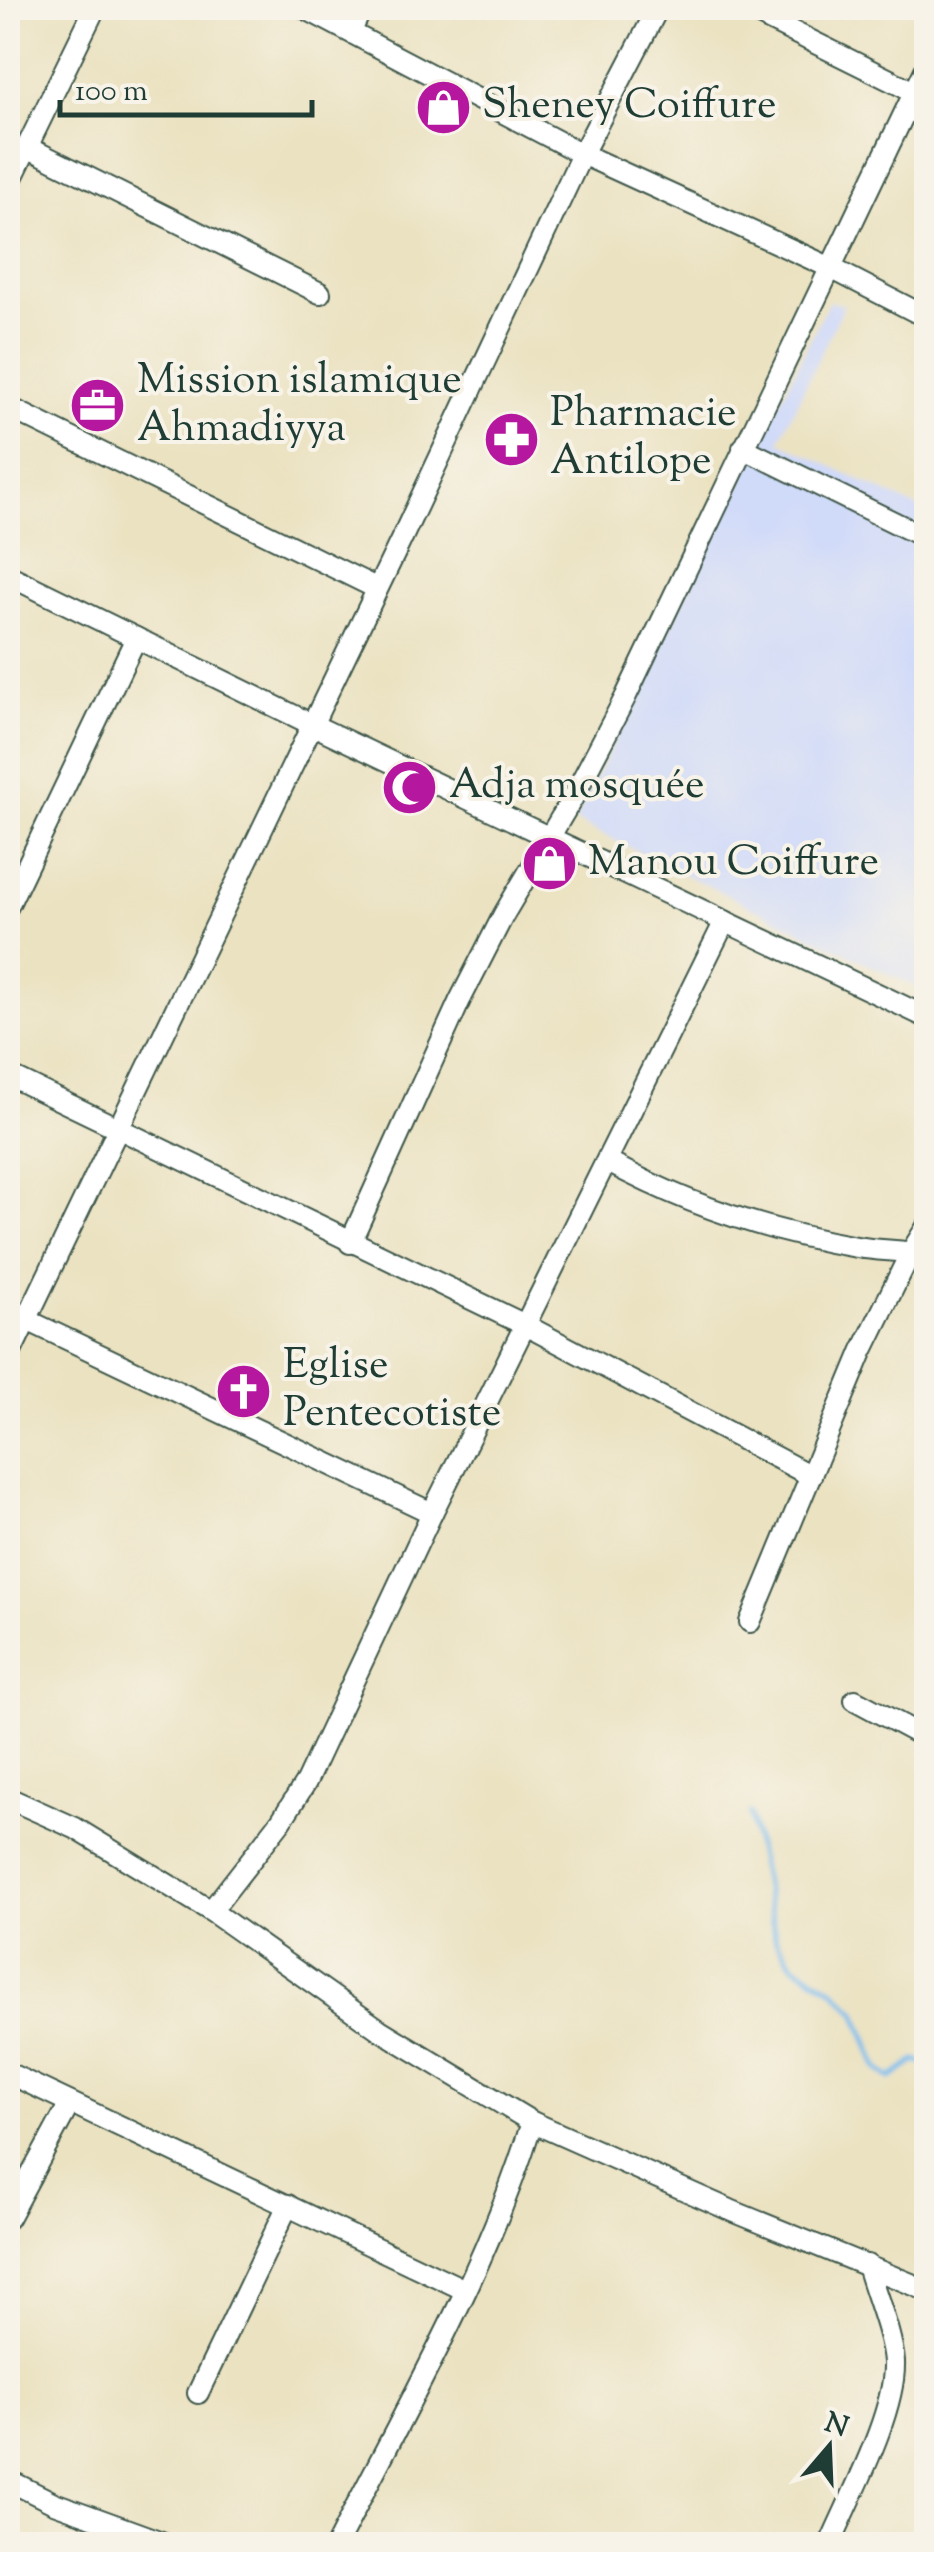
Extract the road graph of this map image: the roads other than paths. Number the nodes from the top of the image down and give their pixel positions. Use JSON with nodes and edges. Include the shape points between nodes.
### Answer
{"nodes":[{"id":1,"x":95,"y":8,"type":"edge"},
{"id":2,"x":304,"y":8,"type":"edge"},
{"id":3,"x":362,"y":8,"type":"edge"},
{"id":4,"x":658,"y":8,"type":"edge"},
{"id":5,"x":744,"y":8,"type":"edge"},
{"id":6,"x":351,"y":31,"type":"junction"},
{"id":7,"x":926,"y":68,"type":"edge"},
{"id":8,"x":921,"y":95,"type":"edge"},
{"id":9,"x":27,"y":147,"type":"junction"},
{"id":10,"x":582,"y":154,"type":"junction"},
{"id":11,"x":8,"y":186,"type":"edge"},
{"id":12,"x":828,"y":267,"type":"junction"},
{"id":13,"x":320,"y":293,"type":"dead end"},
{"id":14,"x":926,"y":317,"type":"edge"},
{"id":15,"x":8,"y":407,"type":"edge"},
{"id":16,"x":743,"y":448,"type":"junction"},
{"id":17,"x":926,"y":538,"type":"edge"},
{"id":18,"x":8,"y":575,"type":"edge"},
{"id":19,"x":376,"y":588,"type":"junction"},
{"id":20,"x":136,"y":638,"type":"junction"},
{"id":21,"x":311,"y":724,"type":"junction"},
{"id":22,"x":548,"y":834,"type":"junction"},
{"id":23,"x":8,"y":906,"type":"edge"},
{"id":24,"x":725,"y":921,"type":"junction"},
{"id":25,"x":926,"y":1018,"type":"edge"},
{"id":26,"x":8,"y":1075,"type":"edge"},
{"id":27,"x":118,"y":1129,"type":"junction"},
{"id":28,"x":608,"y":1162,"type":"junction"},
{"id":29,"x":926,"y":1228,"type":"edge"},
{"id":30,"x":350,"y":1243,"type":"junction"},
{"id":31,"x":919,"y":1253,"type":"edge"},
{"id":32,"x":17,"y":1316,"type":"edge"},
{"id":33,"x":527,"y":1326,"type":"junction"},
{"id":34,"x":8,"y":1358,"type":"edge"},
{"id":35,"x":811,"y":1476,"type":"junction"},
{"id":36,"x":432,"y":1513,"type":"junction"},
{"id":37,"x":750,"y":1622,"type":"dead end"},
{"id":38,"x":855,"y":1700,"type":"dead end"},
{"id":39,"x":926,"y":1738,"type":"edge"},
{"id":40,"x":8,"y":1798,"type":"edge"},
{"id":41,"x":211,"y":1911,"type":"junction"},
{"id":42,"x":8,"y":2074,"type":"edge"},
{"id":43,"x":70,"y":2102,"type":"junction"},
{"id":44,"x":532,"y":2122,"type":"junction"},
{"id":45,"x":288,"y":2206,"type":"junction"},
{"id":46,"x":8,"y":2218,"type":"edge"},
{"id":47,"x":867,"y":2266,"type":"junction"},
{"id":48,"x":465,"y":2290,"type":"junction"},
{"id":49,"x":926,"y":2290,"type":"edge"},
{"id":50,"x":198,"y":2393,"type":"dead end"},
{"id":51,"x":8,"y":2480,"type":"edge"},
{"id":52,"x":116,"y":2535,"type":"edge"},
{"id":53,"x":168,"y":2544,"type":"edge"},
{"id":54,"x":337,"y":2544,"type":"edge"},
{"id":55,"x":830,"y":2544,"type":"edge"}],
"edges":[{"from":1,"to":9,"type":"street"},
{"from":2,"to":6,"type":"street"},
{"from":3,"to":6,"type":"street"},
{"from":4,"to":10,"type":"street"},
{"from":5,"to":8,"type":"street"},
{"from":6,"to":10,"type":"street"},
{"from":7,"to":8,"type":"street"},
{"from":8,"to":12,"type":"street"},
{"from":9,"to":11,"type":"street"},
{"from":9,"to":13,"type":"street"},
{"from":10,"to":12,"type":"street"},
{"from":10,"to":19,"type":"street"},
{"from":12,"to":14,"type":"street"},
{"from":12,"to":16,"type":"street"},
{"from":15,"to":19,"type":"street"},
{"from":16,"to":17,"type":"street"},
{"from":16,"to":22,"type":"street","via":[[625,698]]},
{"from":18,"to":20,"type":"street"},
{"from":19,"to":21,"type":"street"},
{"from":20,"to":21,"type":"street"},
{"from":20,"to":23,"type":"street"},
{"from":21,"to":22,"type":"street"},
{"from":21,"to":27,"type":"street"},
{"from":22,"to":24,"type":"street"},
{"from":22,"to":30,"type":"street","via":[[460,1000]]},
{"from":24,"to":25,"type":"street"},
{"from":24,"to":28,"type":"street"},
{"from":26,"to":27,"type":"street"},
{"from":27,"to":30,"type":"street"},
{"from":27,"to":32,"type":"street"},
{"from":28,"to":31,"type":"street","via":[[702,1208],[760,1226]]},
{"from":28,"to":33,"type":"street"},
{"from":29,"to":31,"type":"street"},
{"from":30,"to":33,"type":"street"},
{"from":31,"to":35,"type":"street","via":[[862,1352]]},
{"from":32,"to":34,"type":"street"},
{"from":32,"to":36,"type":"street"},
{"from":33,"to":35,"type":"street"},
{"from":33,"to":36,"type":"street"},
{"from":35,"to":37,"type":"street"},
{"from":36,"to":41,"type":"street","via":[[306,1782]]},
{"from":38,"to":39,"type":"street"},
{"from":40,"to":41,"type":"street","via":[[75,1828]]},
{"from":41,"to":44,"type":"street","via":[[380,2030]]},
{"from":42,"to":43,"type":"street"},
{"from":43,"to":45,"type":"street"},
{"from":43,"to":46,"type":"street"},
{"from":44,"to":47,"type":"street"},
{"from":44,"to":48,"type":"street"},
{"from":45,"to":48,"type":"street"},
{"from":45,"to":50,"type":"street"},
{"from":47,"to":49,"type":"street"},
{"from":47,"to":55,"type":"street","via":[[894,2360],[892,2382]]},
{"from":48,"to":54,"type":"street"},
{"from":51,"to":52,"type":"street"},
{"from":52,"to":53,"type":"street"}]}
